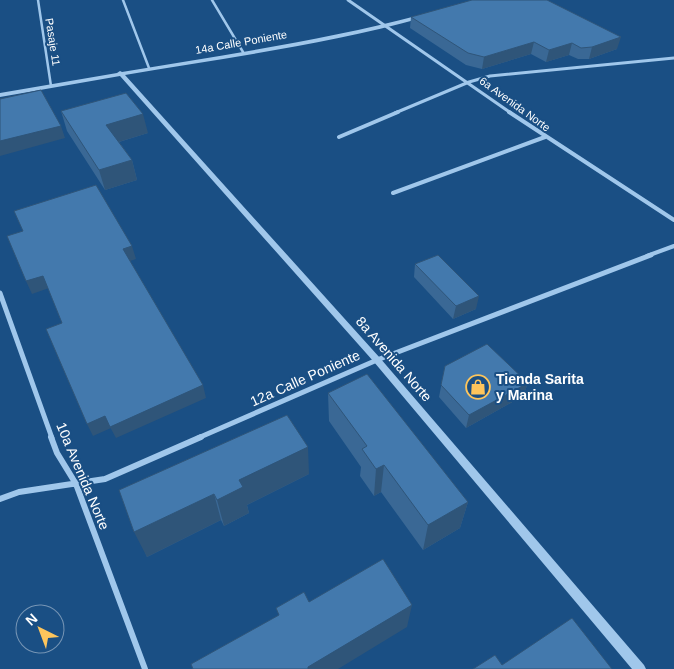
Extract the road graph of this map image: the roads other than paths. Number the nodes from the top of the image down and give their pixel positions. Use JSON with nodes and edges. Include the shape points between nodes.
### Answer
{"nodes":[{"id":1,"x":38,"y":0,"type":"edge"},
{"id":2,"x":123,"y":0,"type":"edge"},
{"id":3,"x":212,"y":0,"type":"edge"},
{"id":4,"x":348,"y":0,"type":"edge"},
{"id":5,"x":426,"y":16,"type":"edge"},
{"id":6,"x":387,"y":26,"type":"junction"},
{"id":7,"x":243,"y":52,"type":"junction"},
{"id":8,"x":674,"y":58,"type":"edge"},
{"id":9,"x":149,"y":68,"type":"junction"},
{"id":10,"x":120,"y":73,"type":"junction"},
{"id":11,"x":469,"y":82,"type":"junction"},
{"id":12,"x":51,"y":86,"type":"junction"},
{"id":13,"x":0,"y":95,"type":"edge"},
{"id":14,"x":339,"y":137,"type":"dead end"},
{"id":15,"x":546,"y":137,"type":"junction"},
{"id":16,"x":393,"y":193,"type":"dead end"},
{"id":17,"x":674,"y":220,"type":"edge"},
{"id":18,"x":674,"y":246,"type":"edge"},
{"id":19,"x":0,"y":293,"type":"edge"},
{"id":20,"x":377,"y":360,"type":"junction"},
{"id":21,"x":76,"y":484,"type":"junction"},
{"id":22,"x":0,"y":499,"type":"edge"},
{"id":23,"x":145,"y":669,"type":"edge"},
{"id":24,"x":640,"y":669,"type":"edge"}],
"edges":[{"from":1,"to":12,"type":"lane","name":"Pasaje 11"},
{"from":2,"to":9,"type":"lane"},
{"from":3,"to":7,"type":"lane"},
{"from":4,"to":6,"type":"street","name":"6a Avenida Norte"},
{"from":5,"to":6,"type":"street","name":"14a Calle Poniente"},
{"from":6,"to":7,"type":"street","name":"14a Calle Poniente"},
{"from":6,"to":11,"type":"street","name":"6a Avenida Norte"},
{"from":7,"to":9,"type":"street","name":"14a Calle Poniente"},
{"from":8,"to":11,"type":"street","via":[[506,73]]},
{"from":9,"to":10,"type":"street","name":"14a Calle Poniente"},
{"from":10,"to":12,"type":"street","name":"14a Calle Poniente"},
{"from":10,"to":20,"type":"street","name":"8a Avenida Norte"},
{"from":11,"to":14,"type":"street"},
{"from":11,"to":15,"type":"street","name":"6a Avenida Norte"},
{"from":12,"to":13,"type":"street","name":"14a Calle Poniente"},
{"from":15,"to":16,"type":"street"},
{"from":15,"to":17,"type":"street","name":"6a Avenida Norte"},
{"from":18,"to":20,"type":"street","name":"12a Calle Poniente"},
{"from":19,"to":21,"type":"street","name":"10a Avenida Norte","via":[[57,453]]},
{"from":20,"to":21,"type":"street","name":"12a Calle Poniente","via":[[105,479]]},
{"from":20,"to":24,"type":"street","name":"8a Avenida Norte"},
{"from":21,"to":22,"type":"street","name":"12a Calle Poniente","via":[[19,492]]},
{"from":21,"to":23,"type":"street","name":"10a Avenida Norte"}]}
